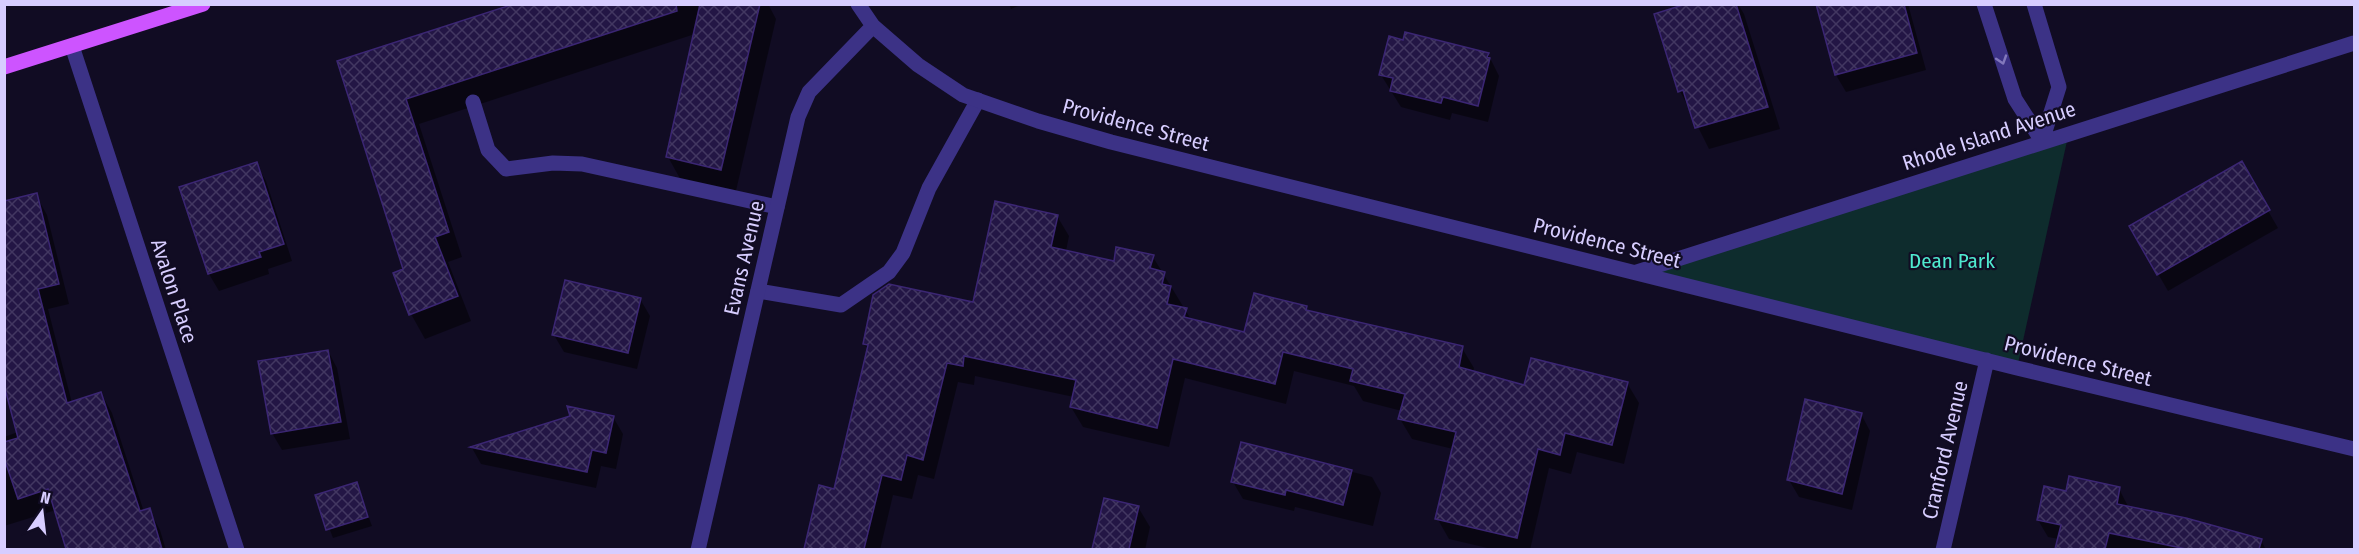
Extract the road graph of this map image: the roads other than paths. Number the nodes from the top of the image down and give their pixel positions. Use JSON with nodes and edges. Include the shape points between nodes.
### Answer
{"nodes":[{"id":1,"x":203,"y":4,"type":"edge"},
{"id":2,"x":858,"y":4,"type":"edge"},
{"id":3,"x":1984,"y":4,"type":"edge"},
{"id":4,"x":2034,"y":4,"type":"edge"},
{"id":5,"x":873,"y":26,"type":"junction"},
{"id":6,"x":2355,"y":43,"type":"edge"},
{"id":7,"x":72,"y":46,"type":"junction"},
{"id":8,"x":4,"y":67,"type":"edge"},
{"id":9,"x":978,"y":100,"type":"junction"},
{"id":10,"x":473,"y":102,"type":"dead end"},
{"id":11,"x":2042,"y":141,"type":"junction"},
{"id":12,"x":777,"y":207,"type":"junction"},
{"id":13,"x":1637,"y":272,"type":"junction"},
{"id":14,"x":758,"y":291,"type":"junction"},
{"id":15,"x":1987,"y":360,"type":"junction"},
{"id":16,"x":2355,"y":449,"type":"edge"},
{"id":17,"x":237,"y":549,"type":"edge"},
{"id":18,"x":698,"y":549,"type":"edge"},
{"id":19,"x":1943,"y":549,"type":"edge"}],
"edges":[{"from":1,"to":7,"type":"main road"},
{"from":2,"to":5,"type":"street"},
{"from":3,"to":11,"type":"street","one_way":true,"via":[[2015,99]]},
{"from":4,"to":11,"type":"street","via":[[2059,87]]},
{"from":5,"to":9,"type":"street","name":"Providence Street","via":[[918,65],[963,95]]},
{"from":5,"to":12,"type":"street","name":"Evans Avenue","via":[[809,92],[798,117]]},
{"from":6,"to":11,"type":"street","name":"Rhode Island Avenue"},
{"from":7,"to":8,"type":"main road"},
{"from":7,"to":17,"type":"street","name":"Avalon Place"},
{"from":9,"to":13,"type":"street","name":"Providence Street","via":[[1111,142]]},
{"from":9,"to":14,"type":"street","via":[[929,188],[903,253],[889,272],[841,305]]},
{"from":10,"to":12,"type":"street","via":[[488,150],[506,169],[582,164]]},
{"from":11,"to":13,"type":"street","name":"Rhode Island Avenue"},
{"from":12,"to":14,"type":"street","name":"Evans Avenue"},
{"from":13,"to":15,"type":"street","name":"Providence Street"},
{"from":14,"to":18,"type":"street","name":"Evans Avenue"},
{"from":15,"to":16,"type":"street","name":"Providence Street"},
{"from":15,"to":19,"type":"street","name":"Cranford Avenue"}]}
